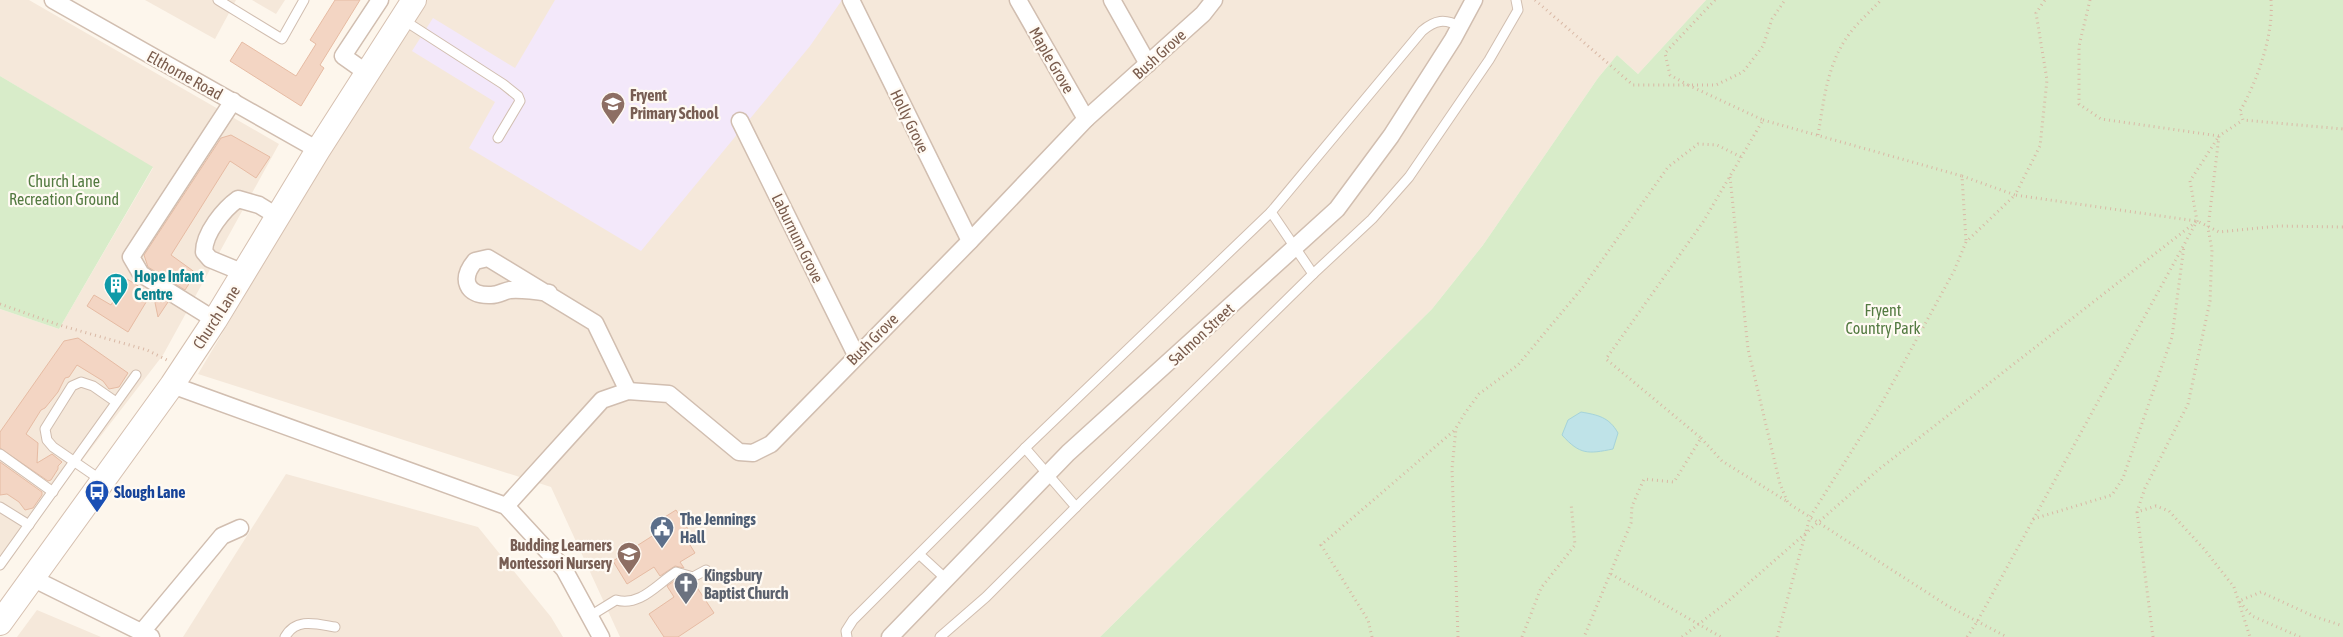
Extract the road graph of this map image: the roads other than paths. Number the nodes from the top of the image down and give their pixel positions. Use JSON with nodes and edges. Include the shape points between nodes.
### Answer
{"nodes":[{"id":1,"x":53,"y":0,"type":"edge"},
{"id":2,"x":218,"y":0,"type":"edge"},
{"id":3,"x":304,"y":0,"type":"edge"},
{"id":4,"x":380,"y":0,"type":"edge"},
{"id":5,"x":851,"y":0,"type":"edge"},
{"id":6,"x":1018,"y":0,"type":"edge"},
{"id":7,"x":1112,"y":0,"type":"edge"},
{"id":8,"x":1214,"y":0,"type":"edge"},
{"id":9,"x":1474,"y":0,"type":"edge"},
{"id":10,"x":1516,"y":0,"type":"edge"},
{"id":11,"x":408,"y":10,"type":"edge"},
{"id":12,"x":1460,"y":27,"type":"junction"},
{"id":13,"x":1148,"y":64,"type":"junction"},
{"id":14,"x":367,"y":73,"type":"junction"},
{"id":15,"x":233,"y":101,"type":"junction"},
{"id":16,"x":1086,"y":119,"type":"junction"},
{"id":17,"x":740,"y":120,"type":"dead end"},
{"id":18,"x":498,"y":138,"type":"dead end"},
{"id":19,"x":318,"y":150,"type":"junction"},
{"id":20,"x":1271,"y":212,"type":"junction"},
{"id":21,"x":278,"y":216,"type":"junction"},
{"id":22,"x":970,"y":242,"type":"junction"},
{"id":23,"x":1295,"y":247,"type":"junction"},
{"id":24,"x":244,"y":273,"type":"junction"},
{"id":25,"x":1313,"y":274,"type":"junction"},
{"id":26,"x":549,"y":293,"type":"dead end"},
{"id":27,"x":215,"y":320,"type":"junction"},
{"id":28,"x":856,"y":355,"type":"junction"},
{"id":29,"x":136,"y":374,"type":"dead end"},
{"id":30,"x":177,"y":377,"type":"junction"},
{"id":31,"x":628,"y":391,"type":"junction"},
{"id":32,"x":116,"y":402,"type":"junction"},
{"id":33,"x":1025,"y":448,"type":"junction"},
{"id":34,"x":0,"y":454,"type":"edge"},
{"id":35,"x":75,"y":462,"type":"junction"},
{"id":36,"x":1048,"y":474,"type":"junction"},
{"id":37,"x":102,"y":480,"type":"junction"},
{"id":38,"x":53,"y":492,"type":"junction"},
{"id":39,"x":506,"y":506,"type":"junction"},
{"id":40,"x":0,"y":507,"type":"edge"},
{"id":41,"x":1076,"y":507,"type":"junction"},
{"id":42,"x":29,"y":525,"type":"junction"},
{"id":43,"x":240,"y":528,"type":"dead end"},
{"id":44,"x":920,"y":555,"type":"junction"},
{"id":45,"x":0,"y":565,"type":"edge"},
{"id":46,"x":706,"y":570,"type":"dead end"},
{"id":47,"x":32,"y":578,"type":"junction"},
{"id":48,"x":945,"y":578,"type":"junction"},
{"id":49,"x":590,"y":616,"type":"junction"},
{"id":50,"x":0,"y":623,"type":"edge"},
{"id":51,"x":335,"y":627,"type":"dead end"},
{"id":52,"x":146,"y":635,"type":"edge"},
{"id":53,"x":285,"y":637,"type":"edge"},
{"id":54,"x":601,"y":637,"type":"edge"},
{"id":55,"x":846,"y":637,"type":"edge"},
{"id":56,"x":890,"y":637,"type":"edge"},
{"id":57,"x":940,"y":637,"type":"edge"}],
"edges":[{"from":1,"to":15,"type":"street","name":"Elthorne Road"},
{"from":2,"to":3,"type":"lane","via":[[282,38]]},
{"from":4,"to":14,"type":"street","via":[[343,56]]},
{"from":5,"to":22,"type":"street","name":"Holly Grove"},
{"from":6,"to":16,"type":"street","name":"Maple Grove"},
{"from":7,"to":13,"type":"street"},
{"from":8,"to":13,"type":"street","name":"Bush Grove"},
{"from":9,"to":12,"type":"street","name":"Salmon Street"},
{"from":10,"to":25,"type":"lane","via":[[1518,10],[1489,60],[1410,177],[1372,219]]},
{"from":11,"to":14,"type":"main road","name":"Church Lane"},
{"from":11,"to":18,"type":"lane","via":[[518,96],[520,101]]},
{"from":12,"to":20,"type":"lane","via":[[1441,20],[1422,30]]},
{"from":12,"to":23,"type":"street","name":"Salmon Street","via":[[1391,136],[1337,209]]},
{"from":13,"to":16,"type":"street","name":"Bush Grove"},
{"from":14,"to":19,"type":"main road","name":"Church Lane"},
{"from":15,"to":19,"type":"street","name":"Elthorne Road"},
{"from":15,"to":27,"type":"street","via":[[131,257],[141,274]]},
{"from":16,"to":22,"type":"street","name":"Bush Grove"},
{"from":17,"to":28,"type":"street","name":"Laburnum Grove"},
{"from":19,"to":21,"type":"main road","name":"Church Lane"},
{"from":20,"to":23,"type":"lane"},
{"from":20,"to":33,"type":"lane"},
{"from":21,"to":24,"type":"main road","name":"Church Lane"},
{"from":21,"to":24,"type":"street","via":[[259,205],[238,199],[226,208],[217,222],[204,245],[204,252],[210,259]]},
{"from":22,"to":28,"type":"street","name":"Bush Grove"},
{"from":23,"to":25,"type":"lane"},
{"from":23,"to":36,"type":"street","name":"Salmon Street"},
{"from":24,"to":27,"type":"main road","name":"Church Lane"},
{"from":25,"to":41,"type":"lane"},
{"from":26,"to":31,"type":"street","via":[[595,323]]},
{"from":27,"to":30,"type":"main road","name":"Church Lane"},
{"from":28,"to":31,"type":"street","name":"Bush Grove","via":[[771,444],[753,453],[739,452],[669,394]]},
{"from":29,"to":32,"type":"lane"},
{"from":30,"to":37,"type":"main road","name":"Church Lane"},
{"from":30,"to":39,"type":"street"},
{"from":31,"to":39,"type":"street","name":"Bush Grove","via":[[602,400]]},
{"from":32,"to":35,"type":"lane"},
{"from":32,"to":35,"type":"lane","via":[[93,386],[81,382],[72,386],[45,429],[53,448]]},
{"from":33,"to":36,"type":"lane"},
{"from":33,"to":44,"type":"lane"},
{"from":34,"to":38,"type":"lane"},
{"from":35,"to":37,"type":"lane"},
{"from":35,"to":38,"type":"lane"},
{"from":36,"to":41,"type":"lane"},
{"from":36,"to":48,"type":"street","name":"Salmon Street"},
{"from":37,"to":47,"type":"main road","name":"Church Lane"},
{"from":38,"to":42,"type":"lane"},
{"from":39,"to":49,"type":"street","via":[[564,569]]},
{"from":40,"to":42,"type":"lane"},
{"from":41,"to":57,"type":"lane"},
{"from":42,"to":45,"type":"lane"},
{"from":43,"to":52,"type":"street","via":[[222,536]]},
{"from":44,"to":48,"type":"lane"},
{"from":44,"to":55,"type":"lane","via":[[853,620]]},
{"from":46,"to":49,"type":"lane","via":[[693,577],[676,572],[636,601],[616,600]]},
{"from":47,"to":50,"type":"main road","name":"Church Lane"},
{"from":47,"to":52,"type":"street"},
{"from":48,"to":56,"type":"street","name":"Salmon Street"},
{"from":49,"to":54,"type":"street"},
{"from":51,"to":53,"type":"lane","via":[[306,623],[292,627]]}]}
